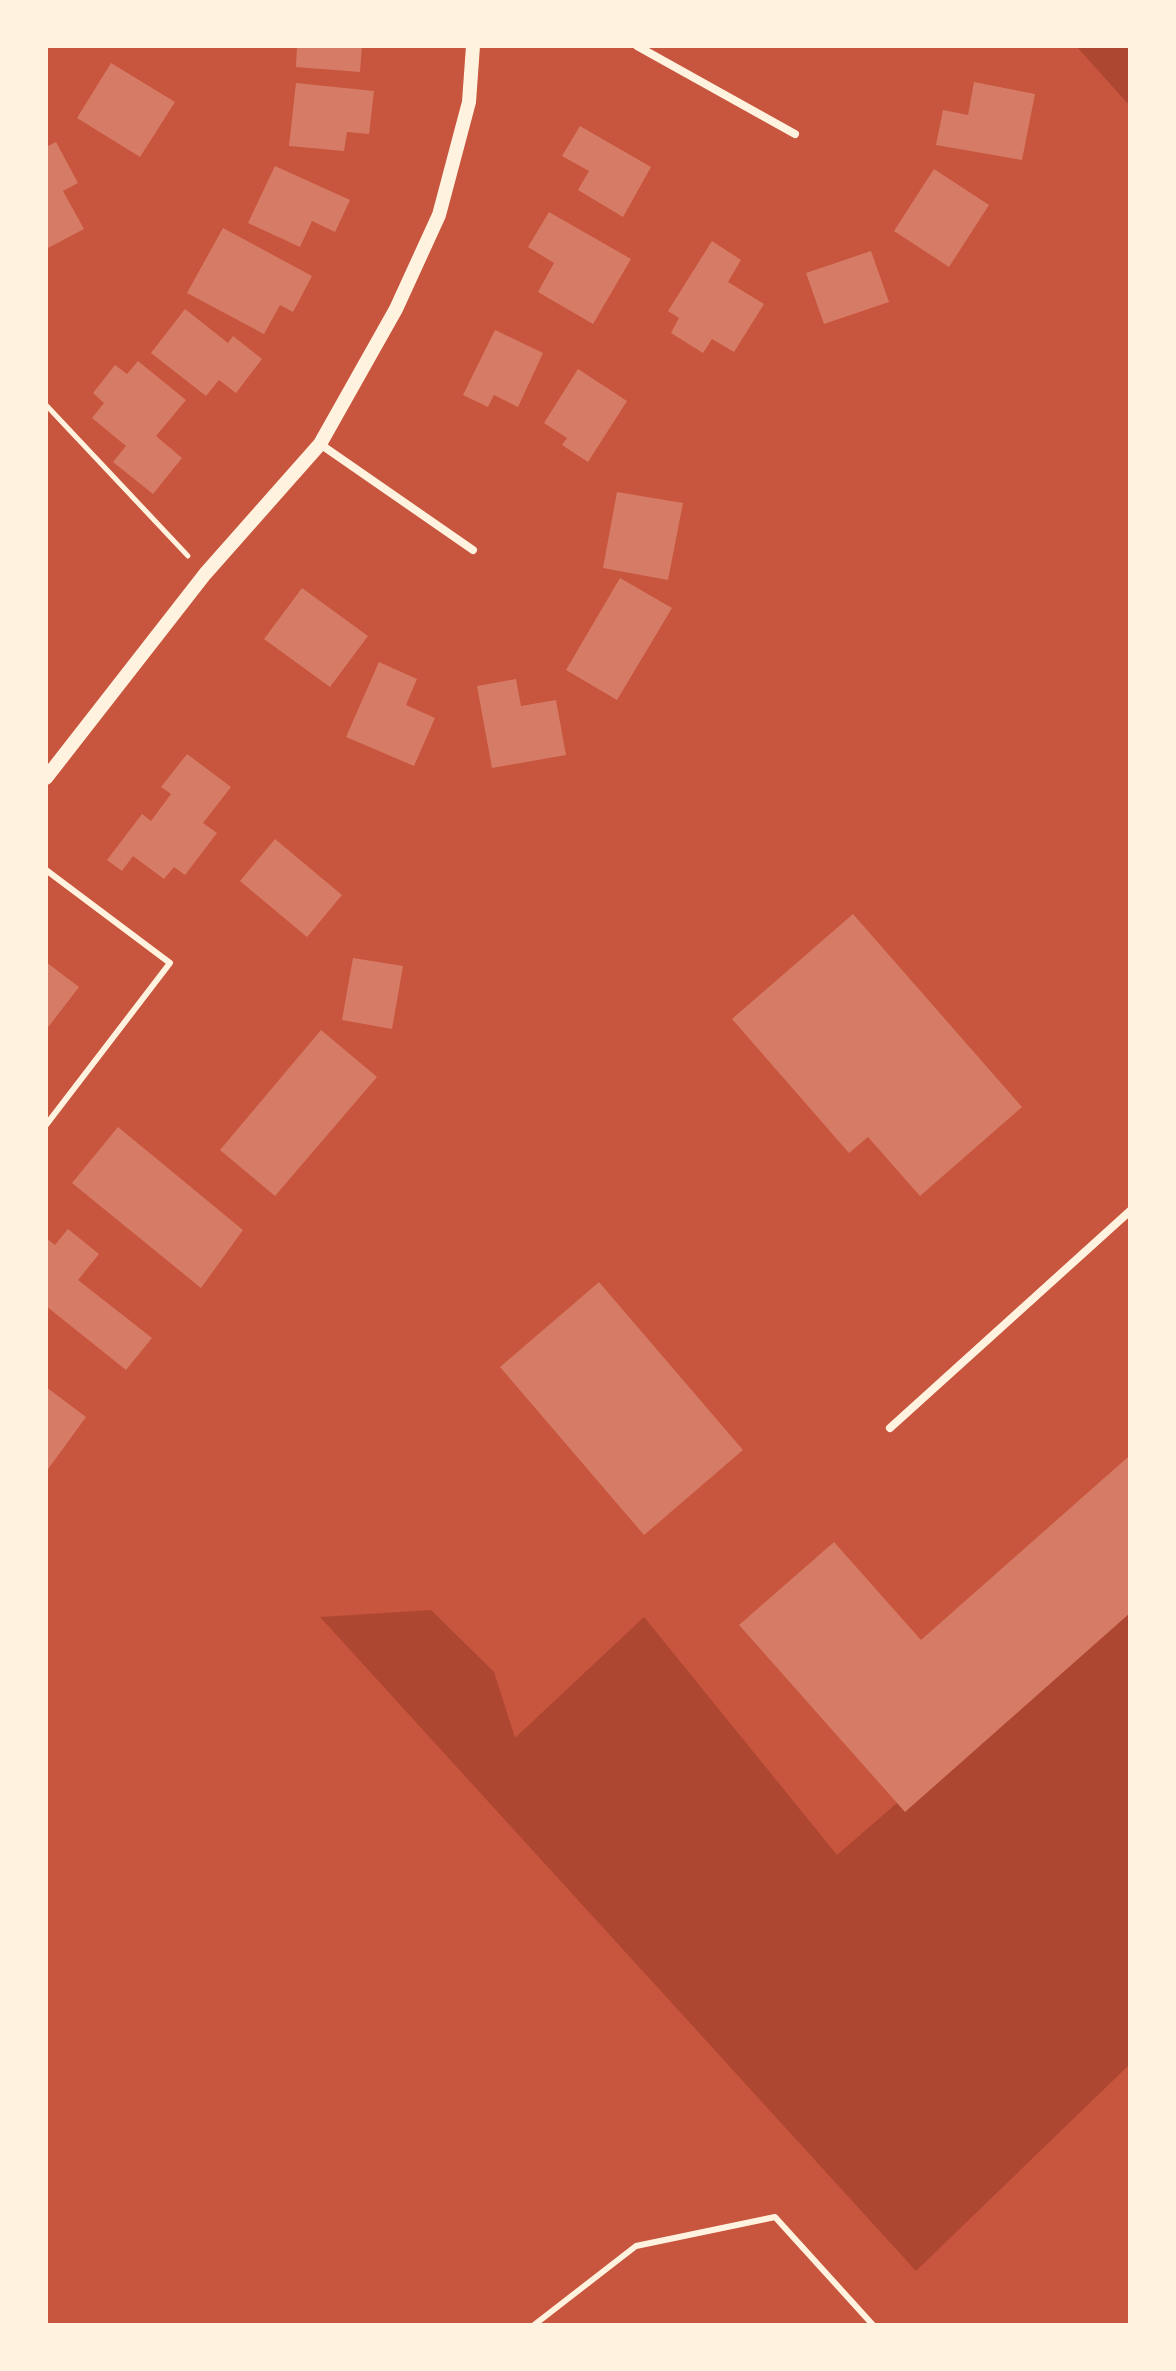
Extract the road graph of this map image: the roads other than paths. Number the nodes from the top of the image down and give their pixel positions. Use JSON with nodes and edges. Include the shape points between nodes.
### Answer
{"nodes":[{"id":1,"x":473,"y":46,"type":"edge"},
{"id":2,"x":637,"y":46,"type":"edge"},
{"id":3,"x":795,"y":134,"type":"dead end"},
{"id":4,"x":320,"y":444,"type":"junction"},
{"id":5,"x":473,"y":550,"type":"dead end"},
{"id":6,"x":46,"y":778,"type":"edge"},
{"id":7,"x":46,"y":870,"type":"edge"},
{"id":8,"x":46,"y":1125,"type":"edge"},
{"id":9,"x":1130,"y":1211,"type":"edge"},
{"id":10,"x":890,"y":1428,"type":"dead end"},
{"id":11,"x":534,"y":2325,"type":"edge"},
{"id":12,"x":873,"y":2325,"type":"edge"}],
"edges":[{"from":1,"to":4,"type":"street","via":[[469,102],[439,215],[396,309]]},
{"from":2,"to":3,"type":"street"},
{"from":4,"to":5,"type":"street"},
{"from":4,"to":6,"type":"street","via":[[205,574]]},
{"from":7,"to":8,"type":"lane","via":[[170,963]]},
{"from":9,"to":10,"type":"street"},
{"from":11,"to":12,"type":"lane","via":[[636,2246],[775,2217]]}]}
